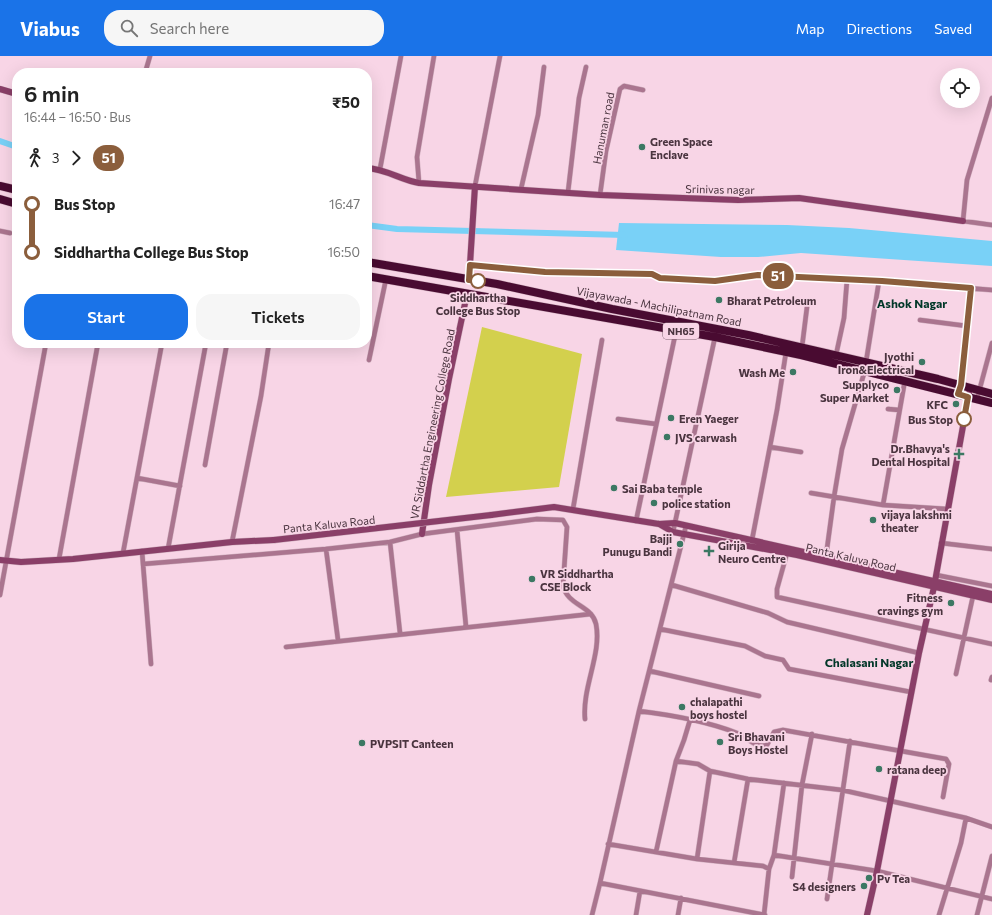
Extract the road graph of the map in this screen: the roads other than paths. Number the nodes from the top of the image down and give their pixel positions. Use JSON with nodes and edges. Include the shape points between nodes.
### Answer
{"nodes":[{"id":1,"x":150,"y":56,"type":"edge"},
{"id":2,"x":401,"y":56,"type":"edge"},
{"id":3,"x":434,"y":56,"type":"edge"},
{"id":4,"x":500,"y":56,"type":"edge"},
{"id":5,"x":544,"y":66,"type":"dead end"},
{"id":6,"x":586,"y":67,"type":"dead end"},
{"id":7,"x":146,"y":68,"type":"edge"},
{"id":8,"x":0,"y":89,"type":"edge"},
{"id":9,"x":643,"y":90,"type":"dead end"},
{"id":10,"x":12,"y":93,"type":"edge"},
{"id":11,"x":992,"y":98,"type":"edge"},
{"id":12,"x":372,"y":168,"type":"edge"},
{"id":13,"x":380,"y":169,"type":"junction"},
{"id":14,"x":419,"y":183,"type":"junction"},
{"id":15,"x":475,"y":186,"type":"junction"},
{"id":16,"x":1,"y":188,"type":"edge"},
{"id":17,"x":12,"y":189,"type":"edge"},
{"id":18,"x":521,"y":189,"type":"junction"},
{"id":19,"x":568,"y":192,"type":"junction"},
{"id":20,"x":600,"y":195,"type":"junction"},
{"id":21,"x":0,"y":199,"type":"edge"},
{"id":22,"x":12,"y":203,"type":"edge"},
{"id":23,"x":963,"y":221,"type":"junction"},
{"id":24,"x":992,"y":225,"type":"edge"},
{"id":25,"x":0,"y":231,"type":"edge"},
{"id":26,"x":10,"y":233,"type":"dead end"},
{"id":27,"x":372,"y":263,"type":"edge"},
{"id":28,"x":470,"y":265,"type":"junction"},
{"id":29,"x":372,"y":277,"type":"edge"},
{"id":30,"x":386,"y":279,"type":"junction"},
{"id":31,"x":469,"y":280,"type":"junction"},
{"id":32,"x":847,"y":280,"type":"junction"},
{"id":33,"x":879,"y":281,"type":"junction"},
{"id":34,"x":971,"y":288,"type":"junction"},
{"id":35,"x":992,"y":290,"type":"edge"},
{"id":36,"x":468,"y":294,"type":"junction"},
{"id":37,"x":807,"y":308,"type":"dead end"},
{"id":38,"x":920,"y":320,"type":"dead end"},
{"id":39,"x":967,"y":326,"type":"junction"},
{"id":40,"x":676,"y":331,"type":"junction"},
{"id":41,"x":715,"y":337,"type":"junction"},
{"id":42,"x":602,"y":340,"type":"dead end"},
{"id":43,"x":992,"y":343,"type":"edge"},
{"id":44,"x":372,"y":346,"type":"edge"},
{"id":45,"x":802,"y":347,"type":"junction"},
{"id":46,"x":45,"y":348,"type":"edge"},
{"id":47,"x":97,"y":348,"type":"edge"},
{"id":48,"x":161,"y":348,"type":"edge"},
{"id":49,"x":205,"y":348,"type":"edge"},
{"id":50,"x":226,"y":348,"type":"edge"},
{"id":51,"x":268,"y":348,"type":"edge"},
{"id":52,"x":372,"y":348,"type":"edge"},
{"id":53,"x":786,"y":352,"type":"junction"},
{"id":54,"x":836,"y":355,"type":"junction"},
{"id":55,"x":369,"y":360,"type":"dead end"},
{"id":56,"x":865,"y":366,"type":"junction"},
{"id":57,"x":905,"y":380,"type":"junction"},
{"id":58,"x":961,"y":385,"type":"junction"},
{"id":59,"x":970,"y":388,"type":"junction"},
{"id":60,"x":979,"y":390,"type":"junction"},
{"id":61,"x":958,"y":394,"type":"junction"},
{"id":62,"x":992,"y":394,"type":"edge"},
{"id":63,"x":972,"y":398,"type":"junction"},
{"id":64,"x":992,"y":403,"type":"edge"},
{"id":65,"x":888,"y":409,"type":"dead end"},
{"id":66,"x":899,"y":410,"type":"junction"},
{"id":67,"x":618,"y":419,"type":"dead end"},
{"id":68,"x":656,"y":424,"type":"junction"},
{"id":69,"x":770,"y":447,"type":"junction"},
{"id":70,"x":801,"y":452,"type":"dead end"},
{"id":71,"x":205,"y":465,"type":"dead end"},
{"id":72,"x":137,"y":478,"type":"junction"},
{"id":73,"x":180,"y":486,"type":"junction"},
{"id":74,"x":810,"y":493,"type":"dead end"},
{"id":75,"x":834,"y":498,"type":"junction"},
{"id":76,"x":883,"y":505,"type":"junction"},
{"id":77,"x":573,"y":509,"type":"junction"},
{"id":78,"x":947,"y":509,"type":"junction"},
{"id":79,"x":636,"y":521,"type":"junction"},
{"id":80,"x":675,"y":523,"type":"junction"},
{"id":81,"x":658,"y":524,"type":"junction"},
{"id":82,"x":686,"y":526,"type":"junction"},
{"id":83,"x":457,"y":530,"type":"junction"},
{"id":84,"x":673,"y":532,"type":"junction"},
{"id":85,"x":422,"y":534,"type":"junction"},
{"id":86,"x":683,"y":534,"type":"junction"},
{"id":87,"x":752,"y":540,"type":"junction"},
{"id":88,"x":232,"y":542,"type":"junction"},
{"id":89,"x":390,"y":542,"type":"junction"},
{"id":90,"x":941,"y":543,"type":"junction"},
{"id":91,"x":168,"y":549,"type":"junction"},
{"id":92,"x":326,"y":549,"type":"junction"},
{"id":93,"x":992,"y":549,"type":"edge"},
{"id":94,"x":142,"y":551,"type":"junction"},
{"id":95,"x":123,"y":553,"type":"junction"},
{"id":96,"x":787,"y":553,"type":"junction"},
{"id":97,"x":826,"y":556,"type":"junction"},
{"id":98,"x":59,"y":559,"type":"junction"},
{"id":99,"x":3,"y":561,"type":"edge"},
{"id":100,"x":143,"y":564,"type":"junction"},
{"id":101,"x":936,"y":575,"type":"junction"},
{"id":102,"x":934,"y":584,"type":"junction"},
{"id":103,"x":672,"y":585,"type":"junction"},
{"id":104,"x":992,"y":586,"type":"edge"},
{"id":105,"x":992,"y":594,"type":"edge"},
{"id":106,"x":0,"y":595,"type":"edge"},
{"id":107,"x":972,"y":596,"type":"junction"},
{"id":108,"x":992,"y":600,"type":"edge"},
{"id":109,"x":591,"y":614,"type":"junction"},
{"id":110,"x":466,"y":627,"type":"junction"},
{"id":111,"x":660,"y":629,"type":"junction"},
{"id":112,"x":924,"y":629,"type":"junction"},
{"id":113,"x":400,"y":634,"type":"junction"},
{"id":114,"x":963,"y":636,"type":"junction"},
{"id":115,"x":338,"y":640,"type":"junction"},
{"id":116,"x":992,"y":644,"type":"edge"},
{"id":117,"x":286,"y":647,"type":"dead end"},
{"id":118,"x":919,"y":653,"type":"junction"},
{"id":119,"x":151,"y":664,"type":"dead end"},
{"id":120,"x":650,"y":671,"type":"junction"},
{"id":121,"x":956,"y":674,"type":"dead end"},
{"id":122,"x":911,"y":692,"type":"junction"},
{"id":123,"x":759,"y":696,"type":"dead end"},
{"id":124,"x":639,"y":711,"type":"junction"},
{"id":125,"x":586,"y":719,"type":"dead end"},
{"id":126,"x":690,"y":720,"type":"junction"},
{"id":127,"x":812,"y":734,"type":"junction"},
{"id":128,"x":850,"y":741,"type":"junction"},
{"id":129,"x":900,"y":750,"type":"junction"},
{"id":130,"x":676,"y":761,"type":"junction"},
{"id":131,"x":710,"y":771,"type":"junction"},
{"id":132,"x":748,"y":779,"type":"junction"},
{"id":133,"x":784,"y":783,"type":"junction"},
{"id":134,"x":802,"y":785,"type":"junction"},
{"id":135,"x":842,"y":790,"type":"junction"},
{"id":136,"x":942,"y":797,"type":"dead end"},
{"id":137,"x":890,"y":802,"type":"junction"},
{"id":138,"x":966,"y":818,"type":"junction"},
{"id":139,"x":992,"y":827,"type":"edge"},
{"id":140,"x":608,"y":844,"type":"junction"},
{"id":141,"x":656,"y":852,"type":"junction"},
{"id":142,"x":774,"y":855,"type":"junction"},
{"id":143,"x":992,"y":856,"type":"edge"},
{"id":144,"x":794,"y":858,"type":"junction"},
{"id":145,"x":697,"y":859,"type":"junction"},
{"id":146,"x":734,"y":863,"type":"junction"},
{"id":147,"x":832,"y":866,"type":"junction"},
{"id":148,"x":769,"y":869,"type":"junction"},
{"id":149,"x":878,"y":871,"type":"junction"},
{"id":150,"x":792,"y":877,"type":"dead end"},
{"id":151,"x":600,"y":883,"type":"junction"},
{"id":152,"x":946,"y":888,"type":"junction"},
{"id":153,"x":640,"y":891,"type":"junction"},
{"id":154,"x":983,"y":897,"type":"junction"},
{"id":155,"x":681,"y":898,"type":"junction"},
{"id":156,"x":827,"y":899,"type":"dead end"},
{"id":157,"x":992,"y":899,"type":"edge"},
{"id":158,"x":592,"y":915,"type":"edge"},
{"id":159,"x":636,"y":915,"type":"edge"},
{"id":160,"x":678,"y":915,"type":"edge"},
{"id":161,"x":764,"y":915,"type":"edge"},
{"id":162,"x":866,"y":915,"type":"edge"},
{"id":163,"x":939,"y":915,"type":"edge"},
{"id":164,"x":977,"y":915,"type":"edge"}],
"edges":[{"from":1,"to":7,"type":"street"},
{"from":2,"to":13,"type":"street"},
{"from":3,"to":14,"type":"street","via":[[417,157]]},
{"from":4,"to":15,"type":"street"},
{"from":5,"to":18,"type":"street","via":[[538,115]]},
{"from":6,"to":19,"type":"street","via":[[579,98]]},
{"from":8,"to":10,"type":"street"},
{"from":9,"to":20,"type":"street","name":"Hanuman road","via":[[624,86],[620,88],[606,150]]},
{"from":11,"to":23,"type":"street","via":[[967,180]]},
{"from":12,"to":13,"type":"street"},
{"from":13,"to":14,"type":"street","name":"Srinivas nagar","via":[[406,181]]},
{"from":14,"to":15,"type":"street","name":"Srinivas nagar"},
{"from":15,"to":18,"type":"street","name":"Srinivas nagar"},
{"from":15,"to":28,"type":"street"},
{"from":16,"to":17,"type":"highway"},
{"from":18,"to":19,"type":"street","name":"Srinivas nagar"},
{"from":19,"to":20,"type":"street","name":"Srinivas nagar"},
{"from":20,"to":23,"type":"street","name":"Srinivas nagar","via":[[738,200],[800,198]]},
{"from":21,"to":22,"type":"highway"},
{"from":23,"to":24,"type":"street"},
{"from":25,"to":26,"type":"street"},
{"from":27,"to":31,"type":"highway","name":"Vijayawada - Machilipatnam Road","number":"NH65"},
{"from":28,"to":31,"type":"street"},
{"from":28,"to":32,"type":"street","via":[[545,272],[652,274],[660,278],[715,281],[758,275]]},
{"from":29,"to":30,"type":"highway","name":"Vijayawada - Machilipatnam Road","number":"NH65"},
{"from":30,"to":36,"type":"highway","name":"Vijayawada - Machilipatnam Road","number":"NH65"},
{"from":30,"to":44,"type":"street"},
{"from":31,"to":45,"type":"highway","name":"Vijayawada - Machilipatnam Road","number":"NH65"},
{"from":32,"to":33,"type":"street"},
{"from":32,"to":54,"type":"street","via":[[844,318]]},
{"from":33,"to":34,"type":"street"},
{"from":33,"to":56,"type":"street"},
{"from":34,"to":35,"type":"street"},
{"from":34,"to":39,"type":"street"},
{"from":36,"to":40,"type":"highway","name":"Vijayawada - Machilipatnam Road","number":"NH65"},
{"from":36,"to":85,"type":"street","name":"VR Siddartha Engineering College Road","via":[[449,379]]},
{"from":37,"to":45,"type":"street"},
{"from":38,"to":39,"type":"street"},
{"from":39,"to":58,"type":"street"},
{"from":40,"to":41,"type":"highway","name":"Vijayawada - Machilipatnam Road","number":"NH65"},
{"from":40,"to":68,"type":"street"},
{"from":41,"to":53,"type":"highway","name":"Vijayawada - Machilipatnam Road","number":"NH65"},
{"from":41,"to":80,"type":"street"},
{"from":42,"to":77,"type":"street"},
{"from":43,"to":60,"type":"street"},
{"from":45,"to":54,"type":"highway","name":"Vijayawada - Machilipatnam Road","number":"NH65"},
{"from":46,"to":99,"type":"street"},
{"from":47,"to":98,"type":"street"},
{"from":48,"to":72,"type":"street"},
{"from":49,"to":73,"type":"street"},
{"from":50,"to":71,"type":"street"},
{"from":51,"to":88,"type":"street"},
{"from":52,"to":55,"type":"street"},
{"from":53,"to":56,"type":"highway","name":"Vijayawada - Machilipatnam Road","number":"NH65"},
{"from":53,"to":69,"type":"street"},
{"from":54,"to":56,"type":"highway","name":"Vijayawada - Machilipatnam Road","number":"NH65"},
{"from":56,"to":57,"type":"highway","name":"Vijayawada - Machilipatnam Road","number":"NH65"},
{"from":56,"to":58,"type":"highway","name":"Vijayawada - Machilipatnam Road","number":"NH65"},
{"from":56,"to":75,"type":"street","via":[[842,449]]},
{"from":57,"to":61,"type":"highway","name":"Vijayawada - Machilipatnam Road","number":"NH65"},
{"from":57,"to":66,"type":"street"},
{"from":58,"to":59,"type":"highway","name":"Vijayawada - Machilipatnam Road","number":"NH65"},
{"from":58,"to":61,"type":"street"},
{"from":59,"to":60,"type":"highway","name":"Vijayawada - Machilipatnam Road","number":"NH65"},
{"from":59,"to":63,"type":"street"},
{"from":60,"to":62,"type":"highway","name":"Vijayawada - Machilipatnam Road","number":"NH65"},
{"from":60,"to":63,"type":"street"},
{"from":61,"to":63,"type":"highway","name":"Vijayawada - Machilipatnam Road","number":"NH65"},
{"from":63,"to":64,"type":"highway","name":"Vijayawada - Machilipatnam Road","number":"NH65"},
{"from":63,"to":78,"type":"street"},
{"from":65,"to":66,"type":"street"},
{"from":66,"to":76,"type":"street"},
{"from":67,"to":68,"type":"street"},
{"from":68,"to":79,"type":"street"},
{"from":69,"to":70,"type":"street"},
{"from":69,"to":87,"type":"street"},
{"from":72,"to":73,"type":"street"},
{"from":72,"to":95,"type":"street"},
{"from":73,"to":91,"type":"street"},
{"from":74,"to":75,"type":"street"},
{"from":75,"to":76,"type":"street"},
{"from":75,"to":97,"type":"street"},
{"from":76,"to":78,"type":"street"},
{"from":77,"to":79,"type":"street","name":"Panta Kaluva Road"},
{"from":77,"to":88,"type":"street","name":"Panta Kaluva Road","bridge":true,"via":[[554,507],[274,540]]},
{"from":78,"to":90,"type":"street"},
{"from":79,"to":81,"type":"street","name":"Panta Kaluva Road"},
{"from":80,"to":81,"type":"street","name":"Panta Kaluva Road"},
{"from":80,"to":82,"type":"street","name":"Panta Kaluva Road"},
{"from":80,"to":84,"type":"street"},
{"from":81,"to":84,"type":"street","name":"Panta Kaluva Road"},
{"from":82,"to":86,"type":"street"},
{"from":82,"to":87,"type":"street","name":"Panta Kaluva Road"},
{"from":83,"to":85,"type":"street"},
{"from":83,"to":109,"type":"street","via":[[537,519],[563,520],[567,527],[564,592]]},
{"from":83,"to":110,"type":"street"},
{"from":84,"to":86,"type":"street","name":"Panta Kaluva Road"},
{"from":85,"to":89,"type":"street"},
{"from":86,"to":96,"type":"street","name":"Panta Kaluva Road"},
{"from":86,"to":103,"type":"street"},
{"from":87,"to":97,"type":"street","name":"Panta Kaluva Road"},
{"from":88,"to":91,"type":"street","name":"Panta Kaluva Road"},
{"from":89,"to":92,"type":"street"},
{"from":89,"to":113,"type":"street"},
{"from":90,"to":93,"type":"street"},
{"from":90,"to":101,"type":"street"},
{"from":91,"to":94,"type":"street","name":"Panta Kaluva Road"},
{"from":92,"to":100,"type":"street"},
{"from":92,"to":115,"type":"street"},
{"from":94,"to":95,"type":"street","name":"Panta Kaluva Road"},
{"from":94,"to":100,"type":"street"},
{"from":95,"to":98,"type":"street","name":"Panta Kaluva Road"},
{"from":96,"to":102,"type":"street","name":"Panta Kaluva Road"},
{"from":96,"to":112,"type":"street","via":[[777,597]]},
{"from":97,"to":102,"type":"street","name":"Panta Kaluva Road"},
{"from":98,"to":99,"type":"street","name":"Panta Kaluva Road"},
{"from":99,"to":106,"type":"street"},
{"from":100,"to":119,"type":"street"},
{"from":101,"to":102,"type":"street"},
{"from":101,"to":104,"type":"street"},
{"from":102,"to":105,"type":"street","name":"Panta Kaluva Road"},
{"from":102,"to":107,"type":"street","name":"Panta Kaluva Road"},
{"from":102,"to":112,"type":"street"},
{"from":103,"to":111,"type":"street"},
{"from":103,"to":118,"type":"street","via":[[768,613],[787,622]]},
{"from":107,"to":108,"type":"street","name":"Panta Kaluva Road"},
{"from":107,"to":114,"type":"street"},
{"from":109,"to":110,"type":"street"},
{"from":109,"to":125,"type":"street","via":[[595,621],[597,640],[585,703]]},
{"from":110,"to":113,"type":"street"},
{"from":111,"to":120,"type":"street"},
{"from":111,"to":122,"type":"street","via":[[745,646],[765,656],[783,660],[789,669]]},
{"from":112,"to":114,"type":"street"},
{"from":112,"to":118,"type":"street"},
{"from":113,"to":115,"type":"street"},
{"from":114,"to":116,"type":"street"},
{"from":114,"to":121,"type":"street"},
{"from":115,"to":117,"type":"street"},
{"from":118,"to":122,"type":"street"},
{"from":120,"to":123,"type":"street"},
{"from":120,"to":124,"type":"street"},
{"from":122,"to":129,"type":"street"},
{"from":124,"to":126,"type":"street"},
{"from":124,"to":140,"type":"street"},
{"from":126,"to":127,"type":"street","via":[[720,726],[761,746],[767,745],[774,732],[779,730]]},
{"from":126,"to":130,"type":"street"},
{"from":127,"to":128,"type":"street"},
{"from":127,"to":134,"type":"street"},
{"from":128,"to":129,"type":"street"},
{"from":128,"to":135,"type":"street"},
{"from":129,"to":136,"type":"street","via":[[948,761]]},
{"from":129,"to":137,"type":"street"},
{"from":130,"to":131,"type":"street","via":[[698,764]]},
{"from":130,"to":141,"type":"street"},
{"from":131,"to":132,"type":"street"},
{"from":131,"to":145,"type":"street"},
{"from":132,"to":133,"type":"street"},
{"from":132,"to":146,"type":"street"},
{"from":133,"to":134,"type":"street"},
{"from":133,"to":142,"type":"street"},
{"from":134,"to":135,"type":"street"},
{"from":134,"to":144,"type":"street"},
{"from":135,"to":137,"type":"street"},
{"from":135,"to":147,"type":"street"},
{"from":137,"to":138,"type":"street"},
{"from":137,"to":149,"type":"street"},
{"from":138,"to":139,"type":"street"},
{"from":138,"to":152,"type":"street","via":[[961,843]]},
{"from":140,"to":141,"type":"street"},
{"from":140,"to":151,"type":"street"},
{"from":141,"to":145,"type":"street"},
{"from":142,"to":144,"type":"street"},
{"from":142,"to":148,"type":"street"},
{"from":143,"to":154,"type":"street"},
{"from":144,"to":147,"type":"street"},
{"from":144,"to":150,"type":"street"},
{"from":145,"to":146,"type":"street"},
{"from":146,"to":148,"type":"street"},
{"from":147,"to":149,"type":"street"},
{"from":147,"to":156,"type":"street"},
{"from":148,"to":161,"type":"street"},
{"from":149,"to":152,"type":"street"},
{"from":149,"to":162,"type":"street"},
{"from":151,"to":153,"type":"street"},
{"from":151,"to":158,"type":"street"},
{"from":152,"to":154,"type":"street"},
{"from":152,"to":163,"type":"street"},
{"from":153,"to":155,"type":"street"},
{"from":153,"to":159,"type":"street"},
{"from":154,"to":157,"type":"street"},
{"from":154,"to":164,"type":"street"},
{"from":155,"to":160,"type":"street"},
{"from":155,"to":161,"type":"street"}]}
